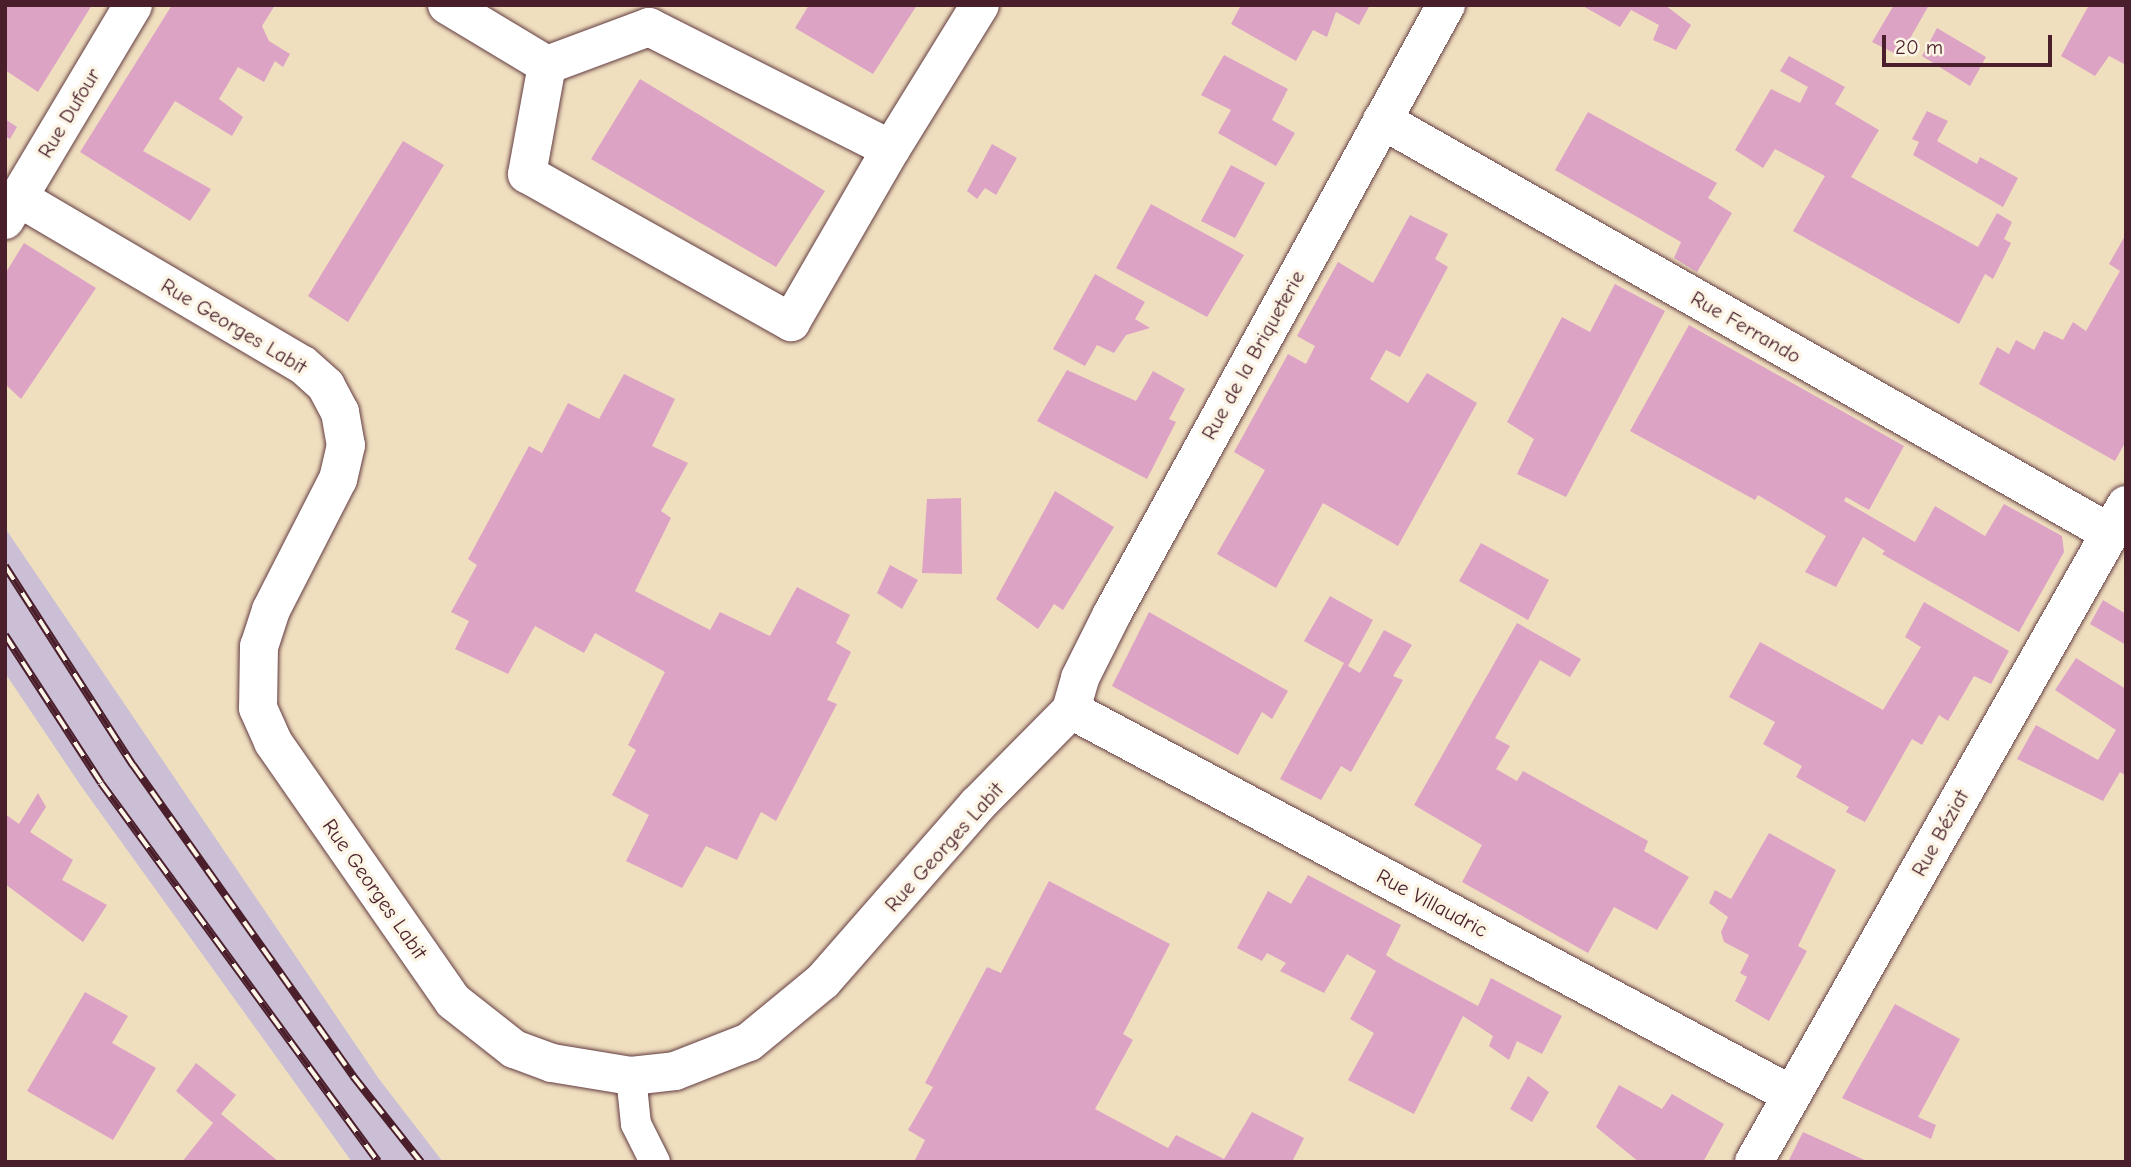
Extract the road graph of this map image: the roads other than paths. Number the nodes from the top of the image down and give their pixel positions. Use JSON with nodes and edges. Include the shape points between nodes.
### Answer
{"nodes":[{"id":1,"x":133,"y":5,"type":"edge"},
{"id":2,"x":447,"y":5,"type":"edge"},
{"id":3,"x":979,"y":5,"type":"edge"},
{"id":4,"x":1446,"y":5,"type":"edge"},
{"id":5,"x":547,"y":65,"type":"junction"},
{"id":6,"x":1382,"y":120,"type":"junction"},
{"id":7,"x":891,"y":149,"type":"junction"},
{"id":8,"x":12,"y":209,"type":"edge"},
{"id":9,"x":2118,"y":519,"type":"edge"},
{"id":10,"x":1072,"y":710,"type":"junction"},
{"id":11,"x":631,"y":1076,"type":"junction"},
{"id":12,"x":1792,"y":1095,"type":"junction"},
{"id":13,"x":655,"y":1162,"type":"edge"},
{"id":14,"x":1754,"y":1162,"type":"edge"}],
"edges":[{"from":1,"to":8,"type":"street","name":"Rue Dufour"},
{"from":2,"to":5,"type":"street"},
{"from":3,"to":7,"type":"street"},
{"from":4,"to":6,"type":"street","name":"Rue de la Briqueterie"},
{"from":5,"to":7,"type":"street","via":[[649,27]]},
{"from":5,"to":7,"type":"street","via":[[527,174],[791,322]]},
{"from":6,"to":9,"type":"street","name":"Rue Ferrando"},
{"from":6,"to":10,"type":"street","name":"Rue de la Briqueterie","via":[[1112,614],[1080,678]]},
{"from":8,"to":11,"type":"street","name":"Rue Georges Labit","via":[[303,365],[327,386],[340,412],[346,445],[338,479],[271,610],[259,646],[257,708],[273,742],[453,1002],[514,1049],[593,1073]]},
{"from":9,"to":12,"type":"street","name":"Rue Béziat"},
{"from":10,"to":11,"type":"street","name":"Rue Georges Labit","via":[[977,805],[823,981],[784,1014],[749,1042],[713,1059],[675,1071]]},
{"from":10,"to":12,"type":"street","name":"Rue Villaudric"},
{"from":11,"to":13,"type":"lane","via":[[636,1124]]},
{"from":12,"to":14,"type":"street","name":"Rue Béziat"}]}
